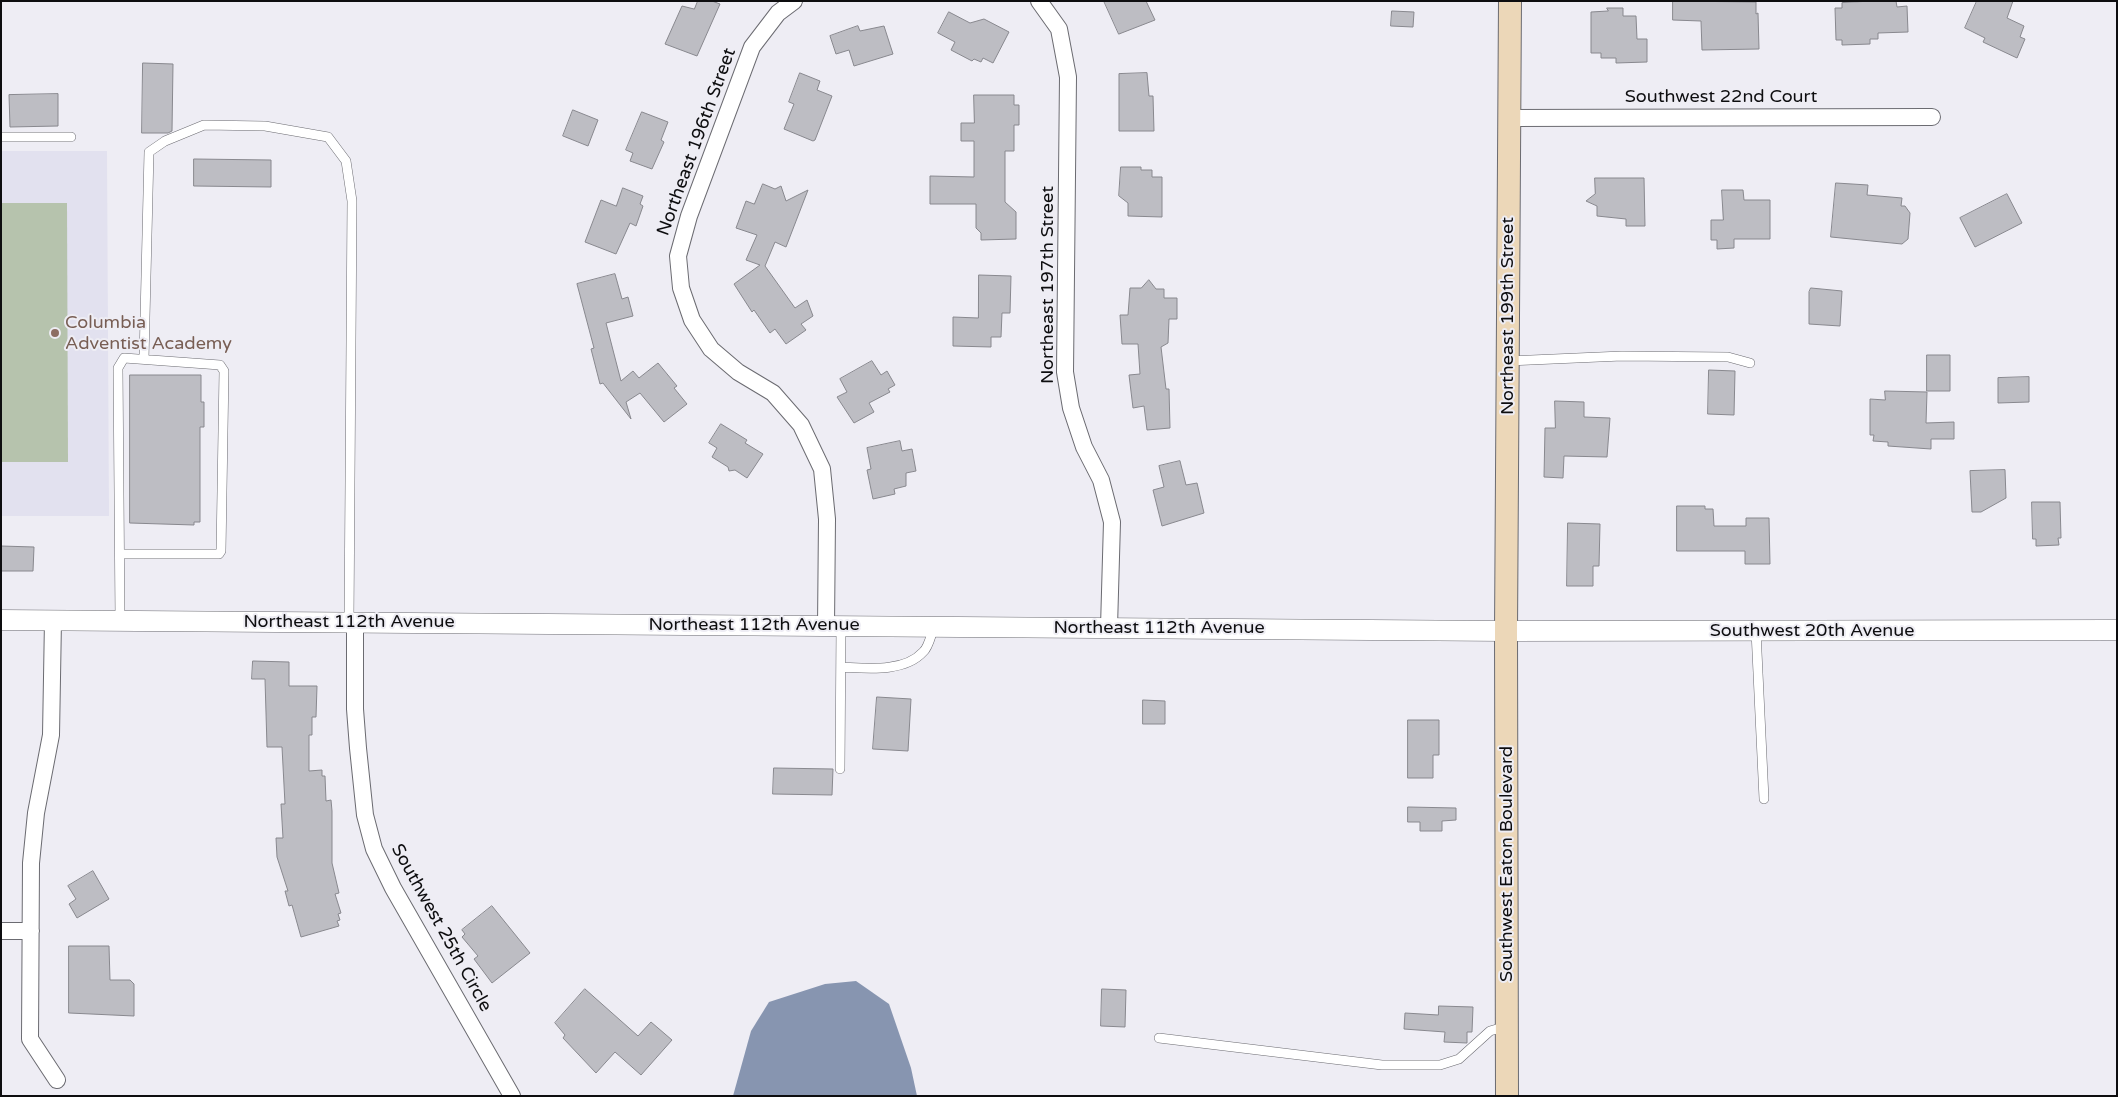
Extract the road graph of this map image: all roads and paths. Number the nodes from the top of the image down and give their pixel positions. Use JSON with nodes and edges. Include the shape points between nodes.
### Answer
{"nodes":[{"id":1,"x":794,"y":1,"type":"edge"},
{"id":2,"x":1039,"y":1,"type":"edge"},
{"id":3,"x":1510,"y":1,"type":"edge"},
{"id":4,"x":1932,"y":117,"type":"dead end"},
{"id":5,"x":1510,"y":118,"type":"junction"},
{"id":6,"x":1,"y":137,"type":"edge"},
{"id":7,"x":71,"y":137,"type":"dead end"},
{"id":8,"x":144,"y":359,"type":"junction"},
{"id":9,"x":1508,"y":361,"type":"junction"},
{"id":10,"x":1750,"y":363,"type":"dead end"},
{"id":11,"x":120,"y":554,"type":"junction"},
{"id":12,"x":1,"y":620,"type":"edge"},
{"id":13,"x":53,"y":620,"type":"junction"},
{"id":14,"x":120,"y":620,"type":"junction"},
{"id":15,"x":352,"y":622,"type":"junction"},
{"id":16,"x":833,"y":626,"type":"junction"},
{"id":17,"x":934,"y":627,"type":"junction"},
{"id":18,"x":1108,"y":627,"type":"junction"},
{"id":19,"x":2117,"y":630,"type":"edge"},
{"id":20,"x":1506,"y":631,"type":"junction"},
{"id":21,"x":1756,"y":631,"type":"junction"},
{"id":22,"x":841,"y":667,"type":"junction"},
{"id":23,"x":840,"y":769,"type":"dead end"},
{"id":24,"x":1764,"y":800,"type":"dead end"},
{"id":25,"x":1,"y":931,"type":"edge"},
{"id":26,"x":31,"y":931,"type":"junction"},
{"id":27,"x":1507,"y":1026,"type":"junction"},
{"id":28,"x":1159,"y":1038,"type":"dead end"},
{"id":29,"x":57,"y":1080,"type":"dead end"},
{"id":30,"x":512,"y":1096,"type":"edge"},
{"id":31,"x":1507,"y":1096,"type":"edge"}],
"edges":[{"from":1,"to":16,"type":"street","name":"Northeast 196th Street","via":[[778,13],[752,47],[688,216],[678,256],[681,288],[692,320],[711,349],[738,372],[773,393],[801,425],[822,468]]},
{"from":2,"to":18,"type":"street","name":"Northeast 197th Street","via":[[1059,28],[1068,77],[1065,372],[1071,408],[1084,447],[1101,480],[1112,522]]},
{"from":3,"to":5,"type":"main road","name":"Northeast 199th Street"},
{"from":4,"to":5,"type":"street","name":"Southwest 22nd Court"},
{"from":5,"to":9,"type":"main road","name":"Northeast 199th Street"},
{"from":6,"to":7,"type":"lane"},
{"from":8,"to":11,"type":"lane","via":[[124,358],[118,368]]},
{"from":8,"to":11,"type":"lane","via":[[223,367],[222,551],[219,554]]},
{"from":8,"to":15,"type":"lane","via":[[149,152],[165,141],[204,125],[265,126],[328,137],[346,161],[352,201]]},
{"from":9,"to":10,"type":"lane","via":[[1622,356],[1728,357]]},
{"from":9,"to":20,"type":"main road","name":"Northeast 199th Street"},
{"from":11,"to":14,"type":"lane"},
{"from":12,"to":13,"type":"street","name":"Northeast 112th Avenue"},
{"from":13,"to":14,"type":"street","name":"Northeast 112th Avenue"},
{"from":13,"to":26,"type":"street","via":[[51,735],[33,837]]},
{"from":14,"to":15,"type":"street","name":"Northeast 112th Avenue"},
{"from":15,"to":16,"type":"street","name":"Northeast 112th Avenue"},
{"from":15,"to":30,"type":"street","name":"Southwest 25th Circle","via":[[358,748],[365,815],[374,849]]},
{"from":16,"to":17,"type":"street","name":"Northeast 112th Avenue"},
{"from":16,"to":22,"type":"lane"},
{"from":17,"to":18,"type":"street","name":"Northeast 112th Avenue"},
{"from":17,"to":22,"type":"lane","via":[[924,652],[911,660],[888,668]]},
{"from":18,"to":20,"type":"street","name":"Northeast 112th Avenue"},
{"from":19,"to":21,"type":"street","name":"Southwest 20th Avenue"},
{"from":20,"to":21,"type":"street","name":"Southwest 20th Avenue"},
{"from":20,"to":27,"type":"main road","name":"Southwest Eaton Boulevard"},
{"from":21,"to":24,"type":"lane"},
{"from":22,"to":23,"type":"lane"},
{"from":25,"to":26,"type":"street"},
{"from":26,"to":29,"type":"street","via":[[30,1039]]},
{"from":27,"to":28,"type":"lane","via":[[1490,1031],[1459,1060],[1440,1065],[1374,1064]]},
{"from":27,"to":31,"type":"main road","name":"Southwest Eaton Boulevard"}]}
